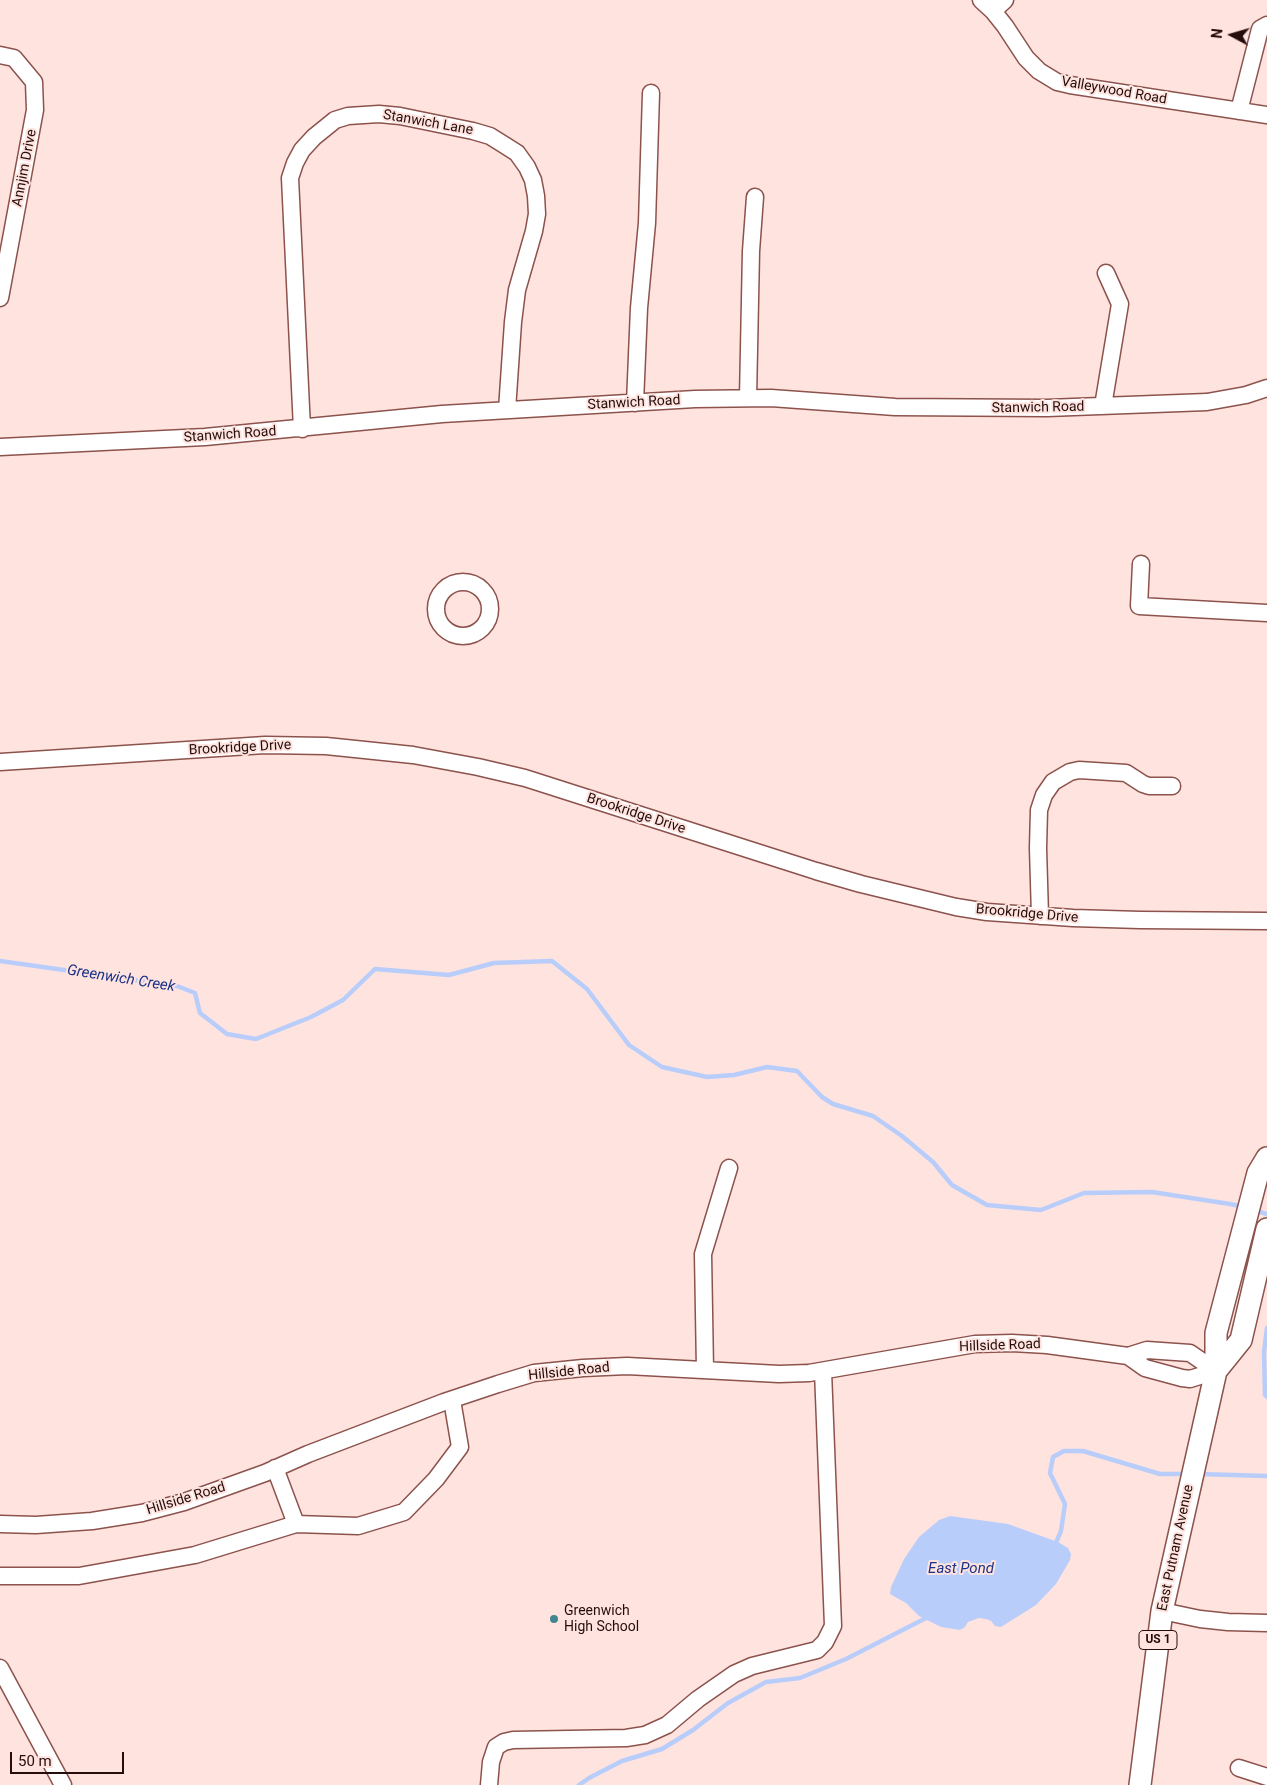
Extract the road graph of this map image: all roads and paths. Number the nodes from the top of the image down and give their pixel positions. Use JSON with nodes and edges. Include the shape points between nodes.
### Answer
{"nodes":[{"id":1,"x":993,"y":4,"type":"edge"},
{"id":2,"x":1267,"y":25,"type":"edge"},
{"id":3,"x":0,"y":56,"type":"edge"},
{"id":4,"x":651,"y":93,"type":"dead end"},
{"id":5,"x":1239,"y":111,"type":"junction"},
{"id":6,"x":1267,"y":115,"type":"edge"},
{"id":7,"x":755,"y":197,"type":"dead end"},
{"id":8,"x":1106,"y":273,"type":"dead end"},
{"id":9,"x":0,"y":298,"type":"edge"},
{"id":10,"x":1267,"y":388,"type":"edge"},
{"id":11,"x":748,"y":398,"type":"junction"},
{"id":12,"x":635,"y":404,"type":"junction"},
{"id":13,"x":1103,"y":406,"type":"junction"},
{"id":14,"x":507,"y":410,"type":"junction"},
{"id":15,"x":302,"y":429,"type":"junction"},
{"id":16,"x":0,"y":447,"type":"edge"},
{"id":17,"x":1141,"y":564,"type":"dead end"},
{"id":18,"x":1267,"y":613,"type":"edge"},
{"id":19,"x":0,"y":762,"type":"edge"},
{"id":20,"x":1172,"y":786,"type":"dead end"},
{"id":21,"x":1040,"y":916,"type":"junction"},
{"id":22,"x":1267,"y":921,"type":"edge"},
{"id":23,"x":1267,"y":1158,"type":"edge"},
{"id":24,"x":729,"y":1168,"type":"dead end"},
{"id":25,"x":1267,"y":1230,"type":"edge"},
{"id":26,"x":1128,"y":1356,"type":"junction"},
{"id":27,"x":705,"y":1370,"type":"junction"},
{"id":28,"x":822,"y":1371,"type":"junction"},
{"id":29,"x":1216,"y":1371,"type":"junction"},
{"id":30,"x":452,"y":1400,"type":"junction"},
{"id":31,"x":275,"y":1468,"type":"junction"},
{"id":32,"x":0,"y":1524,"type":"edge"},
{"id":33,"x":296,"y":1524,"type":"junction"},
{"id":34,"x":0,"y":1576,"type":"edge"},
{"id":35,"x":1162,"y":1611,"type":"junction"},
{"id":36,"x":1267,"y":1623,"type":"edge"},
{"id":37,"x":0,"y":1668,"type":"edge"},
{"id":38,"x":1239,"y":1768,"type":"dead end"},
{"id":39,"x":1267,"y":1778,"type":"edge"},
{"id":40,"x":63,"y":1785,"type":"edge"},
{"id":41,"x":489,"y":1785,"type":"edge"},
{"id":42,"x":1140,"y":1785,"type":"edge"}],
"edges":[{"from":1,"to":5,"type":"street","name":"Valleywood Road","via":[[1026,58],[1057,82]]},
{"from":2,"to":5,"type":"street","via":[[1260,29]]},
{"from":3,"to":9,"type":"street","name":"Annjim Drive","via":[[14,58],[34,82],[36,110]]},
{"from":4,"to":12,"type":"street","via":[[648,223],[639,308]]},
{"from":5,"to":6,"type":"street","name":"Valleywood Road"},
{"from":7,"to":11,"type":"street"},
{"from":8,"to":13,"type":"street","via":[[1120,304]]},
{"from":10,"to":13,"type":"street","name":"Stanwich Road","via":[[1215,401]]},
{"from":11,"to":12,"type":"street","name":"Stanwich Road"},
{"from":11,"to":13,"type":"street","name":"Stanwich Road","via":[[934,408]]},
{"from":12,"to":14,"type":"street","name":"Stanwich Road"},
{"from":14,"to":15,"type":"street","name":"Stanwich Road"},
{"from":14,"to":15,"type":"street","name":"Stanwich Lane","via":[[517,290],[537,214],[533,180],[527,167],[517,153],[490,136],[473,130],[400,116],[348,116],[335,120],[314,137],[302,150],[290,178]]},
{"from":15,"to":16,"type":"street","name":"Stanwich Road"},
{"from":17,"to":18,"type":"street","via":[[1139,606]]},
{"from":19,"to":21,"type":"street","name":"Brookridge Drive","via":[[265,745],[383,752],[438,759],[525,778],[861,884],[956,907]]},
{"from":20,"to":21,"type":"street","via":[[1149,786],[1126,773],[1080,770],[1053,782],[1044,794],[1039,810]]},
{"from":21,"to":22,"type":"street","name":"Brookridge Drive"},
{"from":23,"to":29,"type":"main road","name":"East Putnam Avenue","number":"US 1","via":[[1258,1172],[1216,1333]]},
{"from":24,"to":27,"type":"street","via":[[703,1254]]},
{"from":25,"to":29,"type":"main road","name":"East Putnam Avenue","number":"US 1","via":[[1241,1340]]},
{"from":26,"to":28,"type":"street","name":"Hillside Road","via":[[1046,1345],[975,1344]]},
{"from":26,"to":29,"type":"street","name":"Hillside Road","via":[[1145,1368],[1182,1378],[1190,1379]]},
{"from":26,"to":29,"type":"street","name":"Hillside Road","via":[[1147,1350],[1190,1353]]},
{"from":27,"to":28,"type":"street","name":"Hillside Road","via":[[779,1374]]},
{"from":27,"to":30,"type":"street","name":"Hillside Road","via":[[627,1366],[534,1373]]},
{"from":28,"to":41,"type":"street","via":[[833,1626],[825,1642],[817,1650],[752,1666],[734,1674],[668,1725],[646,1735],[504,1742],[496,1747]]},
{"from":29,"to":35,"type":"main road","name":"East Putnam Avenue","number":"US 1"},
{"from":30,"to":31,"type":"street","name":"Hillside Road"},
{"from":30,"to":33,"type":"street","via":[[460,1447],[436,1479],[404,1512],[358,1526]]},
{"from":31,"to":32,"type":"street","name":"Hillside Road","via":[[184,1502],[142,1512],[92,1521]]},
{"from":31,"to":33,"type":"street"},
{"from":33,"to":34,"type":"street","via":[[195,1555],[79,1576]]},
{"from":35,"to":36,"type":"street","via":[[1210,1620]]},
{"from":35,"to":42,"type":"main road","name":"East Putnam Avenue","number":"US 1"},
{"from":37,"to":40,"type":"street"},
{"from":38,"to":39,"type":"street"}]}
